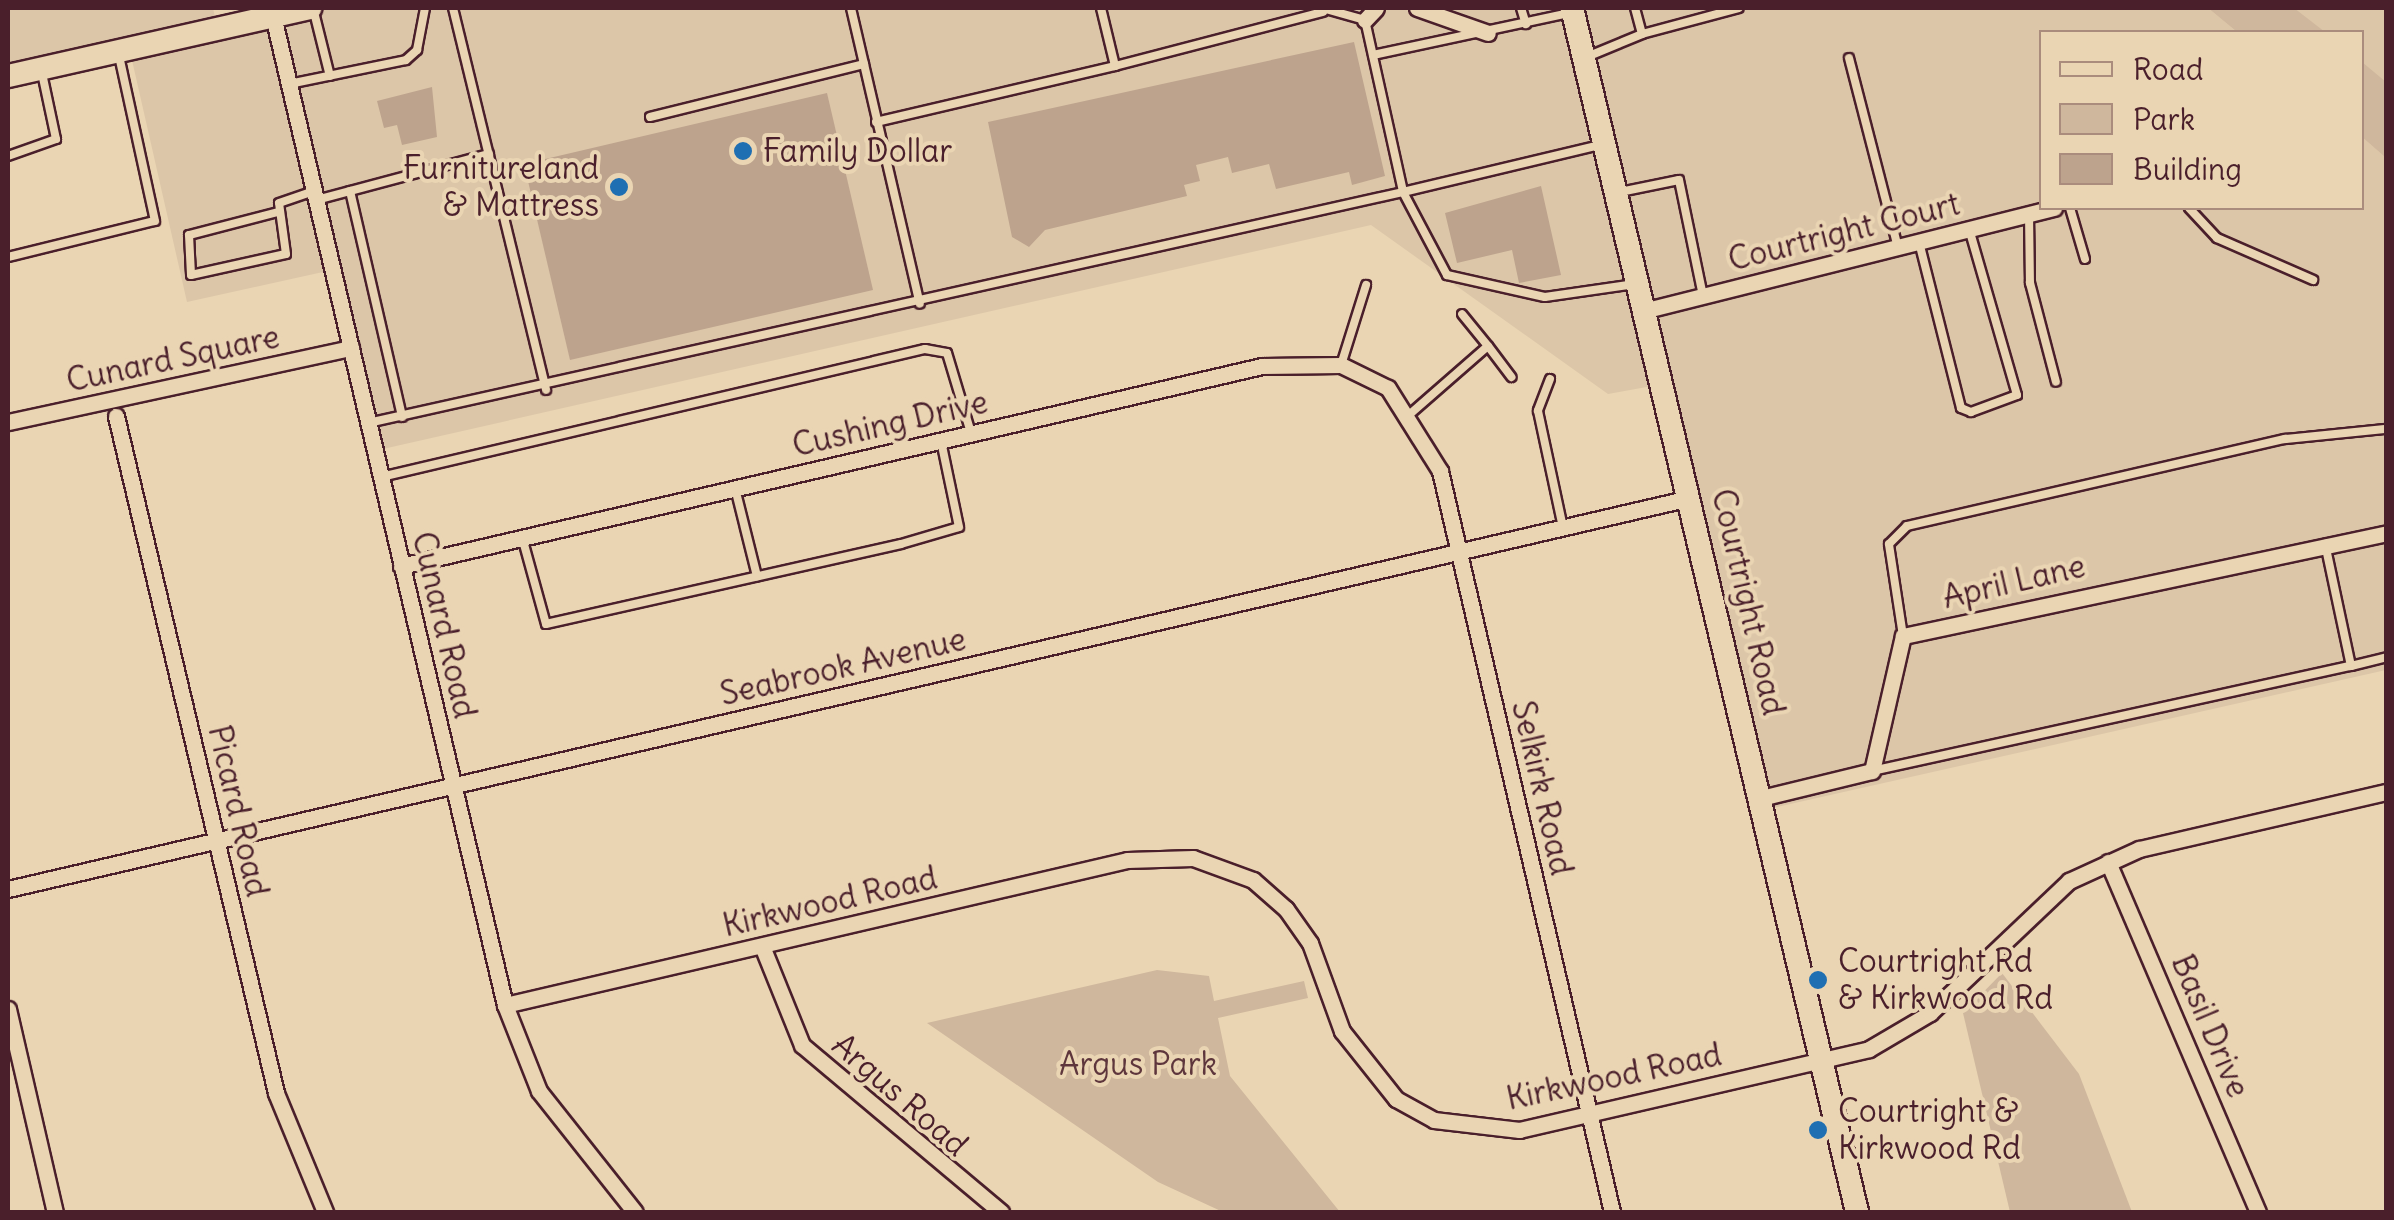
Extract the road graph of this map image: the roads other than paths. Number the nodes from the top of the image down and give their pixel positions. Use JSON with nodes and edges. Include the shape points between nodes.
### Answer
{"nodes":[{"id":1,"x":312,"y":8,"type":"edge"},
{"id":2,"x":425,"y":8,"type":"edge"},
{"id":3,"x":453,"y":8,"type":"edge"},
{"id":4,"x":851,"y":8,"type":"edge"},
{"id":5,"x":1101,"y":8,"type":"edge"},
{"id":6,"x":1417,"y":8,"type":"edge"},
{"id":7,"x":1521,"y":8,"type":"edge"},
{"id":8,"x":1635,"y":8,"type":"edge"},
{"id":9,"x":1739,"y":8,"type":"edge"},
{"id":10,"x":1322,"y":10,"type":"edge"},
{"id":11,"x":1573,"y":10,"type":"edge"},
{"id":12,"x":1370,"y":14,"type":"edge"},
{"id":13,"x":273,"y":16,"type":"junction"},
{"id":14,"x":1526,"y":24,"type":"junction"},
{"id":15,"x":1488,"y":33,"type":"junction"},
{"id":16,"x":1642,"y":34,"type":"junction"},
{"id":17,"x":118,"y":51,"type":"junction"},
{"id":18,"x":1373,"y":55,"type":"junction"},
{"id":19,"x":1584,"y":58,"type":"junction"},
{"id":20,"x":1849,"y":58,"type":"dead end"},
{"id":21,"x":864,"y":64,"type":"junction"},
{"id":22,"x":1115,"y":66,"type":"junction"},
{"id":23,"x":41,"y":69,"type":"junction"},
{"id":24,"x":8,"y":76,"type":"edge"},
{"id":25,"x":330,"y":76,"type":"junction"},
{"id":26,"x":289,"y":84,"type":"junction"},
{"id":27,"x":650,"y":117,"type":"dead end"},
{"id":28,"x":876,"y":122,"type":"junction"},
{"id":29,"x":1604,"y":144,"type":"junction"},
{"id":30,"x":489,"y":154,"type":"junction"},
{"id":31,"x":8,"y":156,"type":"edge"},
{"id":32,"x":350,"y":191,"type":"junction"},
{"id":33,"x":1404,"y":192,"type":"junction"},
{"id":34,"x":1615,"y":193,"type":"junction"},
{"id":35,"x":315,"y":195,"type":"junction"},
{"id":36,"x":2046,"y":210,"type":"edge"},
{"id":37,"x":2071,"y":210,"type":"edge"},
{"id":38,"x":2190,"y":210,"type":"edge"},
{"id":39,"x":278,"y":212,"type":"junction"},
{"id":40,"x":2029,"y":214,"type":"junction"},
{"id":41,"x":1969,"y":229,"type":"junction"},
{"id":42,"x":1919,"y":242,"type":"junction"},
{"id":43,"x":1898,"y":247,"type":"junction"},
{"id":44,"x":8,"y":256,"type":"edge"},
{"id":45,"x":2085,"y":259,"type":"dead end"},
{"id":46,"x":2313,"y":280,"type":"dead end"},
{"id":47,"x":1366,"y":284,"type":"dead end"},
{"id":48,"x":1639,"y":284,"type":"junction"},
{"id":49,"x":1703,"y":296,"type":"junction"},
{"id":50,"x":920,"y":304,"type":"junction"},
{"id":51,"x":1647,"y":310,"type":"junction"},
{"id":52,"x":1462,"y":314,"type":"dead end"},
{"id":53,"x":1488,"y":346,"type":"junction"},
{"id":54,"x":351,"y":348,"type":"junction"},
{"id":55,"x":1341,"y":364,"type":"junction"},
{"id":56,"x":1511,"y":377,"type":"dead end"},
{"id":57,"x":1550,"y":379,"type":"dead end"},
{"id":58,"x":2056,"y":382,"type":"dead end"},
{"id":59,"x":1388,"y":388,"type":"joint"},
{"id":60,"x":546,"y":390,"type":"junction"},
{"id":61,"x":1410,"y":414,"type":"junction"},
{"id":62,"x":116,"y":416,"type":"dead end"},
{"id":63,"x":402,"y":416,"type":"junction"},
{"id":64,"x":8,"y":422,"type":"edge"},
{"id":65,"x":368,"y":423,"type":"junction"},
{"id":66,"x":2386,"y":428,"type":"edge"},
{"id":67,"x":971,"y":434,"type":"junction"},
{"id":68,"x":942,"y":440,"type":"junction"},
{"id":69,"x":381,"y":477,"type":"junction"},
{"id":70,"x":736,"y":488,"type":"junction"},
{"id":71,"x":1690,"y":498,"type":"junction"},
{"id":72,"x":1563,"y":528,"type":"junction"},
{"id":73,"x":2386,"y":532,"type":"edge"},
{"id":74,"x":522,"y":538,"type":"junction"},
{"id":75,"x":2326,"y":544,"type":"junction"},
{"id":76,"x":1460,"y":552,"type":"junction"},
{"id":77,"x":402,"y":566,"type":"junction"},
{"id":78,"x":757,"y":576,"type":"junction"},
{"id":79,"x":1904,"y":636,"type":"junction"},
{"id":80,"x":2386,"y":657,"type":"edge"},
{"id":81,"x":2351,"y":666,"type":"junction"},
{"id":82,"x":1872,"y":771,"type":"junction"},
{"id":83,"x":453,"y":784,"type":"junction"},
{"id":84,"x":2386,"y":792,"type":"edge"},
{"id":85,"x":1760,"y":798,"type":"junction"},
{"id":86,"x":217,"y":840,"type":"junction"},
{"id":87,"x":2108,"y":862,"type":"junction"},
{"id":88,"x":8,"y":889,"type":"edge"},
{"id":89,"x":762,"y":946,"type":"junction"},
{"id":90,"x":505,"y":1005,"type":"junction"},
{"id":91,"x":8,"y":1010,"type":"edge"},
{"id":92,"x":1821,"y":1060,"type":"junction"},
{"id":93,"x":1590,"y":1114,"type":"junction"},
{"id":94,"x":55,"y":1212,"type":"edge"},
{"id":95,"x":325,"y":1212,"type":"edge"},
{"id":96,"x":635,"y":1212,"type":"edge"},
{"id":97,"x":1001,"y":1212,"type":"edge"},
{"id":98,"x":1612,"y":1212,"type":"edge"},
{"id":99,"x":1857,"y":1212,"type":"edge"},
{"id":100,"x":2258,"y":1212,"type":"edge"}],
"edges":[{"from":1,"to":13,"type":"street"},
{"from":1,"to":25,"type":"lane"},
{"from":2,"to":25,"type":"lane","via":[[417,50],[406,60]]},
{"from":3,"to":30,"type":"lane"},
{"from":4,"to":21,"type":"lane"},
{"from":5,"to":22,"type":"lane"},
{"from":6,"to":15,"type":"street"},
{"from":7,"to":14,"type":"lane"},
{"from":8,"to":16,"type":"lane"},
{"from":9,"to":16,"type":"lane"},
{"from":10,"to":12,"type":"lane"},
{"from":10,"to":22,"type":"lane"},
{"from":11,"to":14,"type":"lane"},
{"from":11,"to":19,"type":"street","name":"Courtright Road"},
{"from":12,"to":18,"type":"lane"},
{"from":13,"to":17,"type":"street"},
{"from":13,"to":26,"type":"street","name":"Cunard Road"},
{"from":14,"to":15,"type":"lane"},
{"from":15,"to":18,"type":"lane"},
{"from":16,"to":19,"type":"lane"},
{"from":17,"to":23,"type":"street"},
{"from":17,"to":44,"type":"lane","via":[[154,220]]},
{"from":18,"to":33,"type":"lane"},
{"from":19,"to":29,"type":"street","name":"Courtright Road"},
{"from":20,"to":43,"type":"lane"},
{"from":21,"to":27,"type":"lane"},
{"from":21,"to":28,"type":"lane"},
{"from":22,"to":28,"type":"lane"},
{"from":23,"to":24,"type":"street"},
{"from":23,"to":31,"type":"lane","via":[[56,138]]},
{"from":25,"to":26,"type":"lane"},
{"from":26,"to":35,"type":"street","name":"Cunard Road"},
{"from":28,"to":50,"type":"lane"},
{"from":29,"to":33,"type":"lane"},
{"from":29,"to":34,"type":"street","name":"Courtright Road"},
{"from":30,"to":32,"type":"lane"},
{"from":30,"to":60,"type":"lane"},
{"from":32,"to":35,"type":"lane"},
{"from":32,"to":63,"type":"lane"},
{"from":33,"to":48,"type":"lane","via":[[1447,275],[1545,296]]},
{"from":33,"to":50,"type":"lane"},
{"from":34,"to":48,"type":"street","name":"Courtright Road"},
{"from":34,"to":49,"type":"lane","via":[[1679,180]]},
{"from":35,"to":39,"type":"lane","via":[[283,199]]},
{"from":35,"to":54,"type":"street","name":"Cunard Road"},
{"from":36,"to":40,"type":"street","name":"Courtright Court"},
{"from":37,"to":45,"type":"lane"},
{"from":38,"to":46,"type":"lane","via":[[2217,238]]},
{"from":39,"to":39,"type":"lane","via":[[190,235],[191,274],[286,254]]},
{"from":40,"to":41,"type":"street","name":"Courtright Court"},
{"from":40,"to":58,"type":"lane","via":[[2030,283]]},
{"from":41,"to":42,"type":"street","name":"Courtright Court"},
{"from":41,"to":42,"type":"lane","via":[[2017,394],[1964,410]]},
{"from":42,"to":43,"type":"street","name":"Courtright Court"},
{"from":43,"to":49,"type":"street","name":"Courtright Court"},
{"from":47,"to":55,"type":"lane"},
{"from":48,"to":51,"type":"street","name":"Courtright Road"},
{"from":49,"to":51,"type":"street","name":"Courtright Court"},
{"from":50,"to":60,"type":"lane"},
{"from":51,"to":71,"type":"street","name":"Courtright Road"},
{"from":52,"to":53,"type":"lane"},
{"from":53,"to":56,"type":"lane"},
{"from":53,"to":61,"type":"lane"},
{"from":54,"to":64,"type":"street","name":"Cunard Square"},
{"from":54,"to":65,"type":"street","name":"Cunard Road"},
{"from":55,"to":59,"type":"street","name":"Cushing Drive"},
{"from":55,"to":67,"type":"street","name":"Cushing Drive","via":[[1262,366]]},
{"from":57,"to":72,"type":"lane","via":[[1538,411]]},
{"from":59,"to":61,"type":"street","name":"Selkirk Road"},
{"from":60,"to":63,"type":"lane"},
{"from":61,"to":76,"type":"street","name":"Selkirk Road","via":[[1440,470]]},
{"from":62,"to":86,"type":"street","name":"Picard Road"},
{"from":63,"to":65,"type":"lane"},
{"from":65,"to":69,"type":"street","name":"Cunard Road"},
{"from":66,"to":79,"type":"lane","via":[[2285,440],[1907,526],[1889,544]]},
{"from":67,"to":68,"type":"street","name":"Cushing Drive"},
{"from":67,"to":69,"type":"lane","via":[[947,353],[925,348]]},
{"from":68,"to":70,"type":"street","name":"Cushing Drive"},
{"from":68,"to":78,"type":"lane","via":[[959,527]]},
{"from":69,"to":77,"type":"street","name":"Cunard Road"},
{"from":70,"to":74,"type":"street","name":"Cushing Drive"},
{"from":70,"to":78,"type":"lane"},
{"from":71,"to":72,"type":"street","name":"Seabrook Avenue"},
{"from":71,"to":85,"type":"street","name":"Courtright Road"},
{"from":72,"to":76,"type":"street","name":"Seabrook Avenue"},
{"from":73,"to":75,"type":"street","name":"April Lane"},
{"from":74,"to":77,"type":"street","name":"Cushing Drive"},
{"from":74,"to":78,"type":"lane","via":[[546,624]]},
{"from":75,"to":79,"type":"street","name":"April Lane"},
{"from":75,"to":81,"type":"lane"},
{"from":76,"to":83,"type":"street","name":"Seabrook Avenue"},
{"from":76,"to":93,"type":"street","name":"Selkirk Road"},
{"from":77,"to":83,"type":"street","name":"Cunard Road"},
{"from":79,"to":82,"type":"street","name":"April Lane"},
{"from":80,"to":81,"type":"lane"},
{"from":81,"to":82,"type":"lane"},
{"from":82,"to":85,"type":"street"},
{"from":83,"to":86,"type":"street","name":"Seabrook Avenue"},
{"from":83,"to":90,"type":"street","name":"Cunard Road"},
{"from":84,"to":87,"type":"street","name":"Kirkwood Road"},
{"from":85,"to":92,"type":"street","name":"Courtright Road"},
{"from":86,"to":88,"type":"street","name":"Seabrook Avenue"},
{"from":86,"to":95,"type":"street","name":"Picard Road","via":[[276,1093]]},
{"from":87,"to":92,"type":"street","name":"Kirkwood Road","via":[[2042,900],[1930,1013],[1868,1048]]},
{"from":87,"to":100,"type":"street","name":"Basil Drive"},
{"from":89,"to":90,"type":"street","name":"Kirkwood Road"},
{"from":89,"to":93,"type":"street","name":"Kirkwood Road","via":[[1128,860],[1193,858],[1253,880],[1286,910],[1310,944],[1342,1031],[1396,1099],[1476,1130]]},
{"from":89,"to":97,"type":"street","name":"Argus Road","via":[[792,1032],[812,1056]]},
{"from":90,"to":96,"type":"street","name":"Cunard Road","via":[[539,1091]]},
{"from":91,"to":94,"type":"street"},
{"from":92,"to":93,"type":"street","name":"Kirkwood Road"},
{"from":92,"to":99,"type":"street","name":"Courtright Road"},
{"from":93,"to":98,"type":"street","name":"Selkirk Road"}]}
